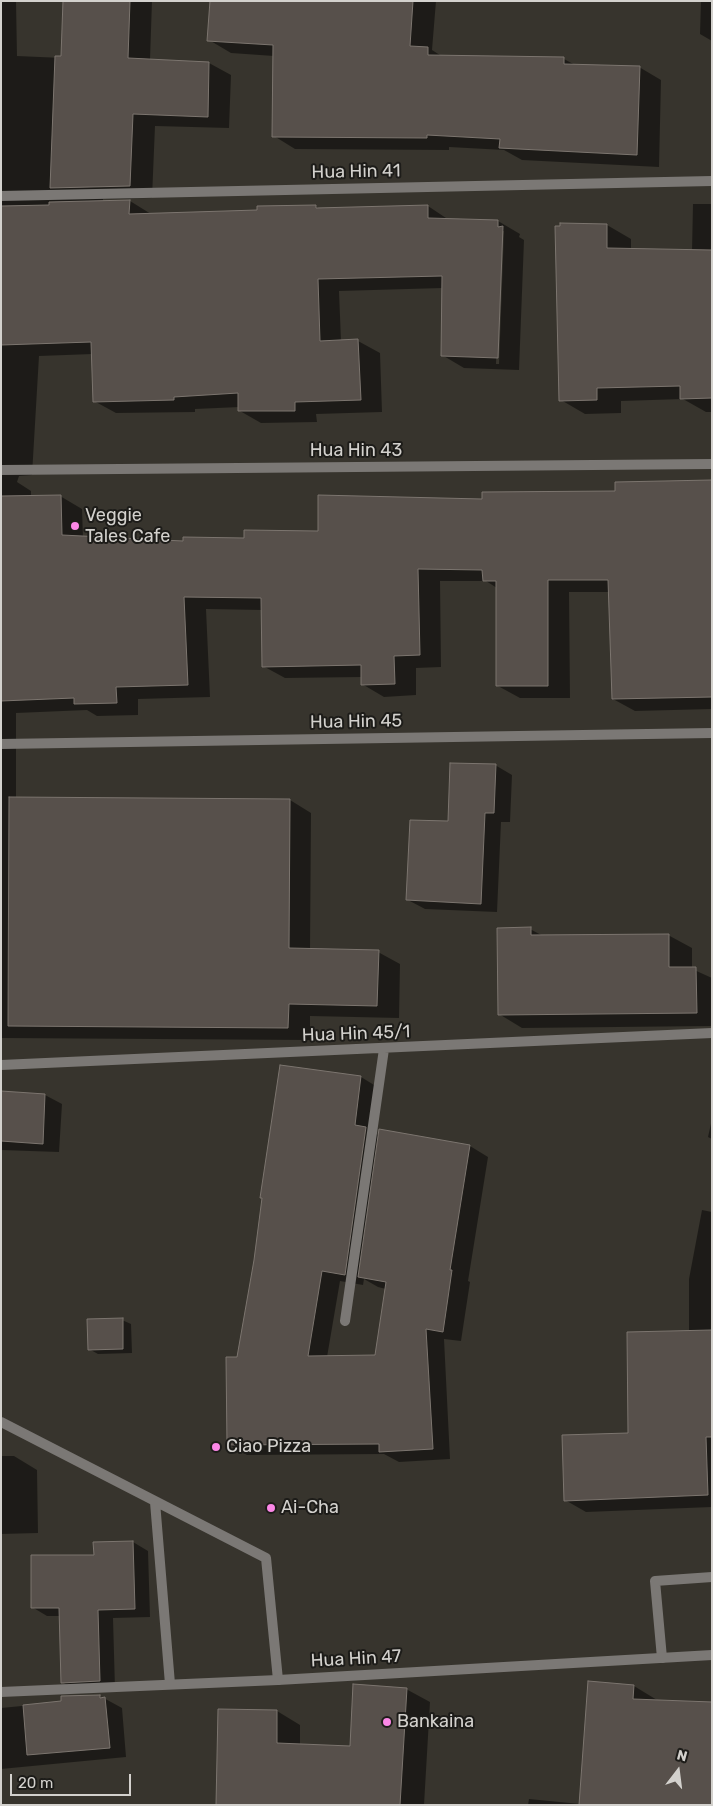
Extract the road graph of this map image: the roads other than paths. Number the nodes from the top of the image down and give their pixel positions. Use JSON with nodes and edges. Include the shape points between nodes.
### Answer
{"nodes":[{"id":1,"x":712,"y":181,"type":"edge"},
{"id":2,"x":1,"y":196,"type":"edge"},
{"id":3,"x":712,"y":464,"type":"edge"},
{"id":4,"x":1,"y":470,"type":"edge"},
{"id":5,"x":712,"y":733,"type":"edge"},
{"id":6,"x":1,"y":744,"type":"edge"},
{"id":7,"x":712,"y":1033,"type":"edge"},
{"id":8,"x":384,"y":1049,"type":"junction"},
{"id":9,"x":1,"y":1065,"type":"edge"},
{"id":10,"x":345,"y":1321,"type":"dead end"},
{"id":11,"x":1,"y":1422,"type":"edge"},
{"id":12,"x":155,"y":1502,"type":"junction"},
{"id":13,"x":712,"y":1577,"type":"edge"},
{"id":14,"x":712,"y":1655,"type":"edge"},
{"id":15,"x":662,"y":1658,"type":"junction"},
{"id":16,"x":278,"y":1680,"type":"junction"},
{"id":17,"x":170,"y":1684,"type":"junction"},
{"id":18,"x":1,"y":1692,"type":"edge"}],
"edges":[{"from":1,"to":2,"type":"street","name":"Hua Hin 41"},
{"from":3,"to":4,"type":"street","name":"Hua Hin 43"},
{"from":5,"to":6,"type":"street","name":"Hua Hin 45"},
{"from":7,"to":8,"type":"street","name":"Hua Hin 45/1"},
{"from":8,"to":9,"type":"street","name":"Hua Hin 45/1"},
{"from":8,"to":10,"type":"street"},
{"from":11,"to":12,"type":"street"},
{"from":12,"to":16,"type":"street","via":[[266,1558]]},
{"from":12,"to":17,"type":"street"},
{"from":13,"to":15,"type":"street","via":[[655,1581]]},
{"from":14,"to":15,"type":"street","name":"Hua Hin 47"},
{"from":15,"to":16,"type":"street","name":"Hua Hin 47"},
{"from":16,"to":17,"type":"street","name":"Hua Hin 47"},
{"from":17,"to":18,"type":"street","name":"Hua Hin 47"}]}
